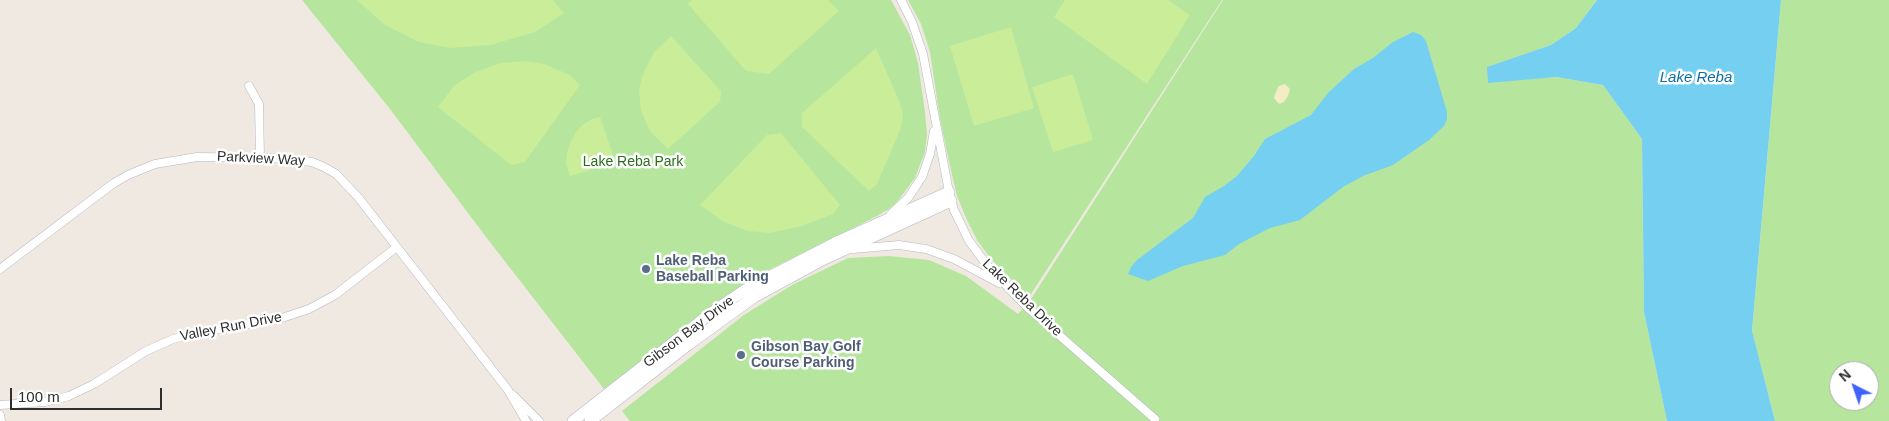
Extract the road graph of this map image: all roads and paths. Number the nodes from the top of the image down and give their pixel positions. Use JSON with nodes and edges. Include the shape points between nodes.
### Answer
{"nodes":[{"id":1,"x":901,"y":0,"type":"edge"},
{"id":2,"x":249,"y":86,"type":"dead end"},
{"id":3,"x":936,"y":125,"type":"junction"},
{"id":4,"x":260,"y":158,"type":"junction"},
{"id":5,"x":950,"y":197,"type":"junction"},
{"id":6,"x":884,"y":220,"type":"junction"},
{"id":7,"x":397,"y":247,"type":"junction"},
{"id":8,"x":844,"y":250,"type":"junction"},
{"id":9,"x":0,"y":269,"type":"edge"},
{"id":10,"x":1006,"y":287,"type":"junction"},
{"id":11,"x":751,"y":292,"type":"junction"},
{"id":12,"x":647,"y":370,"type":"junction"},
{"id":13,"x":508,"y":390,"type":"junction"},
{"id":14,"x":0,"y":405,"type":"edge"},
{"id":15,"x":0,"y":415,"type":"edge"},
{"id":16,"x":1155,"y":419,"type":"dead end"},
{"id":17,"x":1,"y":421,"type":"edge"},
{"id":18,"x":526,"y":421,"type":"edge"},
{"id":19,"x":539,"y":421,"type":"edge"},
{"id":20,"x":573,"y":421,"type":"edge"},
{"id":21,"x":590,"y":421,"type":"edge"}],
"edges":[{"from":1,"to":3,"type":"street","name":"Lake Reba Drive","via":[[923,54]]},
{"from":2,"to":4,"type":"street","via":[[260,104]]},
{"from":3,"to":5,"type":"street","name":"Lake Reba Drive"},
{"from":3,"to":6,"type":"street","via":[[922,177],[908,198]]},
{"from":4,"to":7,"type":"street","name":"Parkview Way","via":[[299,160],[324,167],[348,185]]},
{"from":4,"to":9,"type":"street","name":"Parkview Way","via":[[190,158],[141,169],[102,192]]},
{"from":5,"to":6,"type":"street","name":"Gibson Bay Drive"},
{"from":5,"to":8,"type":"street","name":"Gibson Bay Drive"},
{"from":5,"to":10,"type":"street","name":"Lake Reba Drive","via":[[969,241]]},
{"from":6,"to":11,"type":"street","name":"Gibson Bay Drive","via":[[807,256]]},
{"from":7,"to":13,"type":"street","name":"Parkview Way"},
{"from":7,"to":14,"type":"street","name":"Valley Run Drive","via":[[335,295],[309,309],[279,319],[173,339],[69,396],[45,402]]},
{"from":8,"to":10,"type":"street","via":[[886,245],[926,250],[968,265]]},
{"from":8,"to":11,"type":"street","name":"Gibson Bay Drive"},
{"from":10,"to":16,"type":"street","name":"Lake Reba Drive"},
{"from":11,"to":12,"type":"street","name":"Gibson Bay Drive","via":[[723,318]]},
{"from":12,"to":20,"type":"street","name":"Gibson Bay Drive"},
{"from":12,"to":21,"type":"street","name":"Gibson Bay Drive"},
{"from":13,"to":18,"type":"street","name":"Parkview Way"},
{"from":13,"to":19,"type":"street","name":"Parkview Way"},
{"from":15,"to":17,"type":"street"}]}
